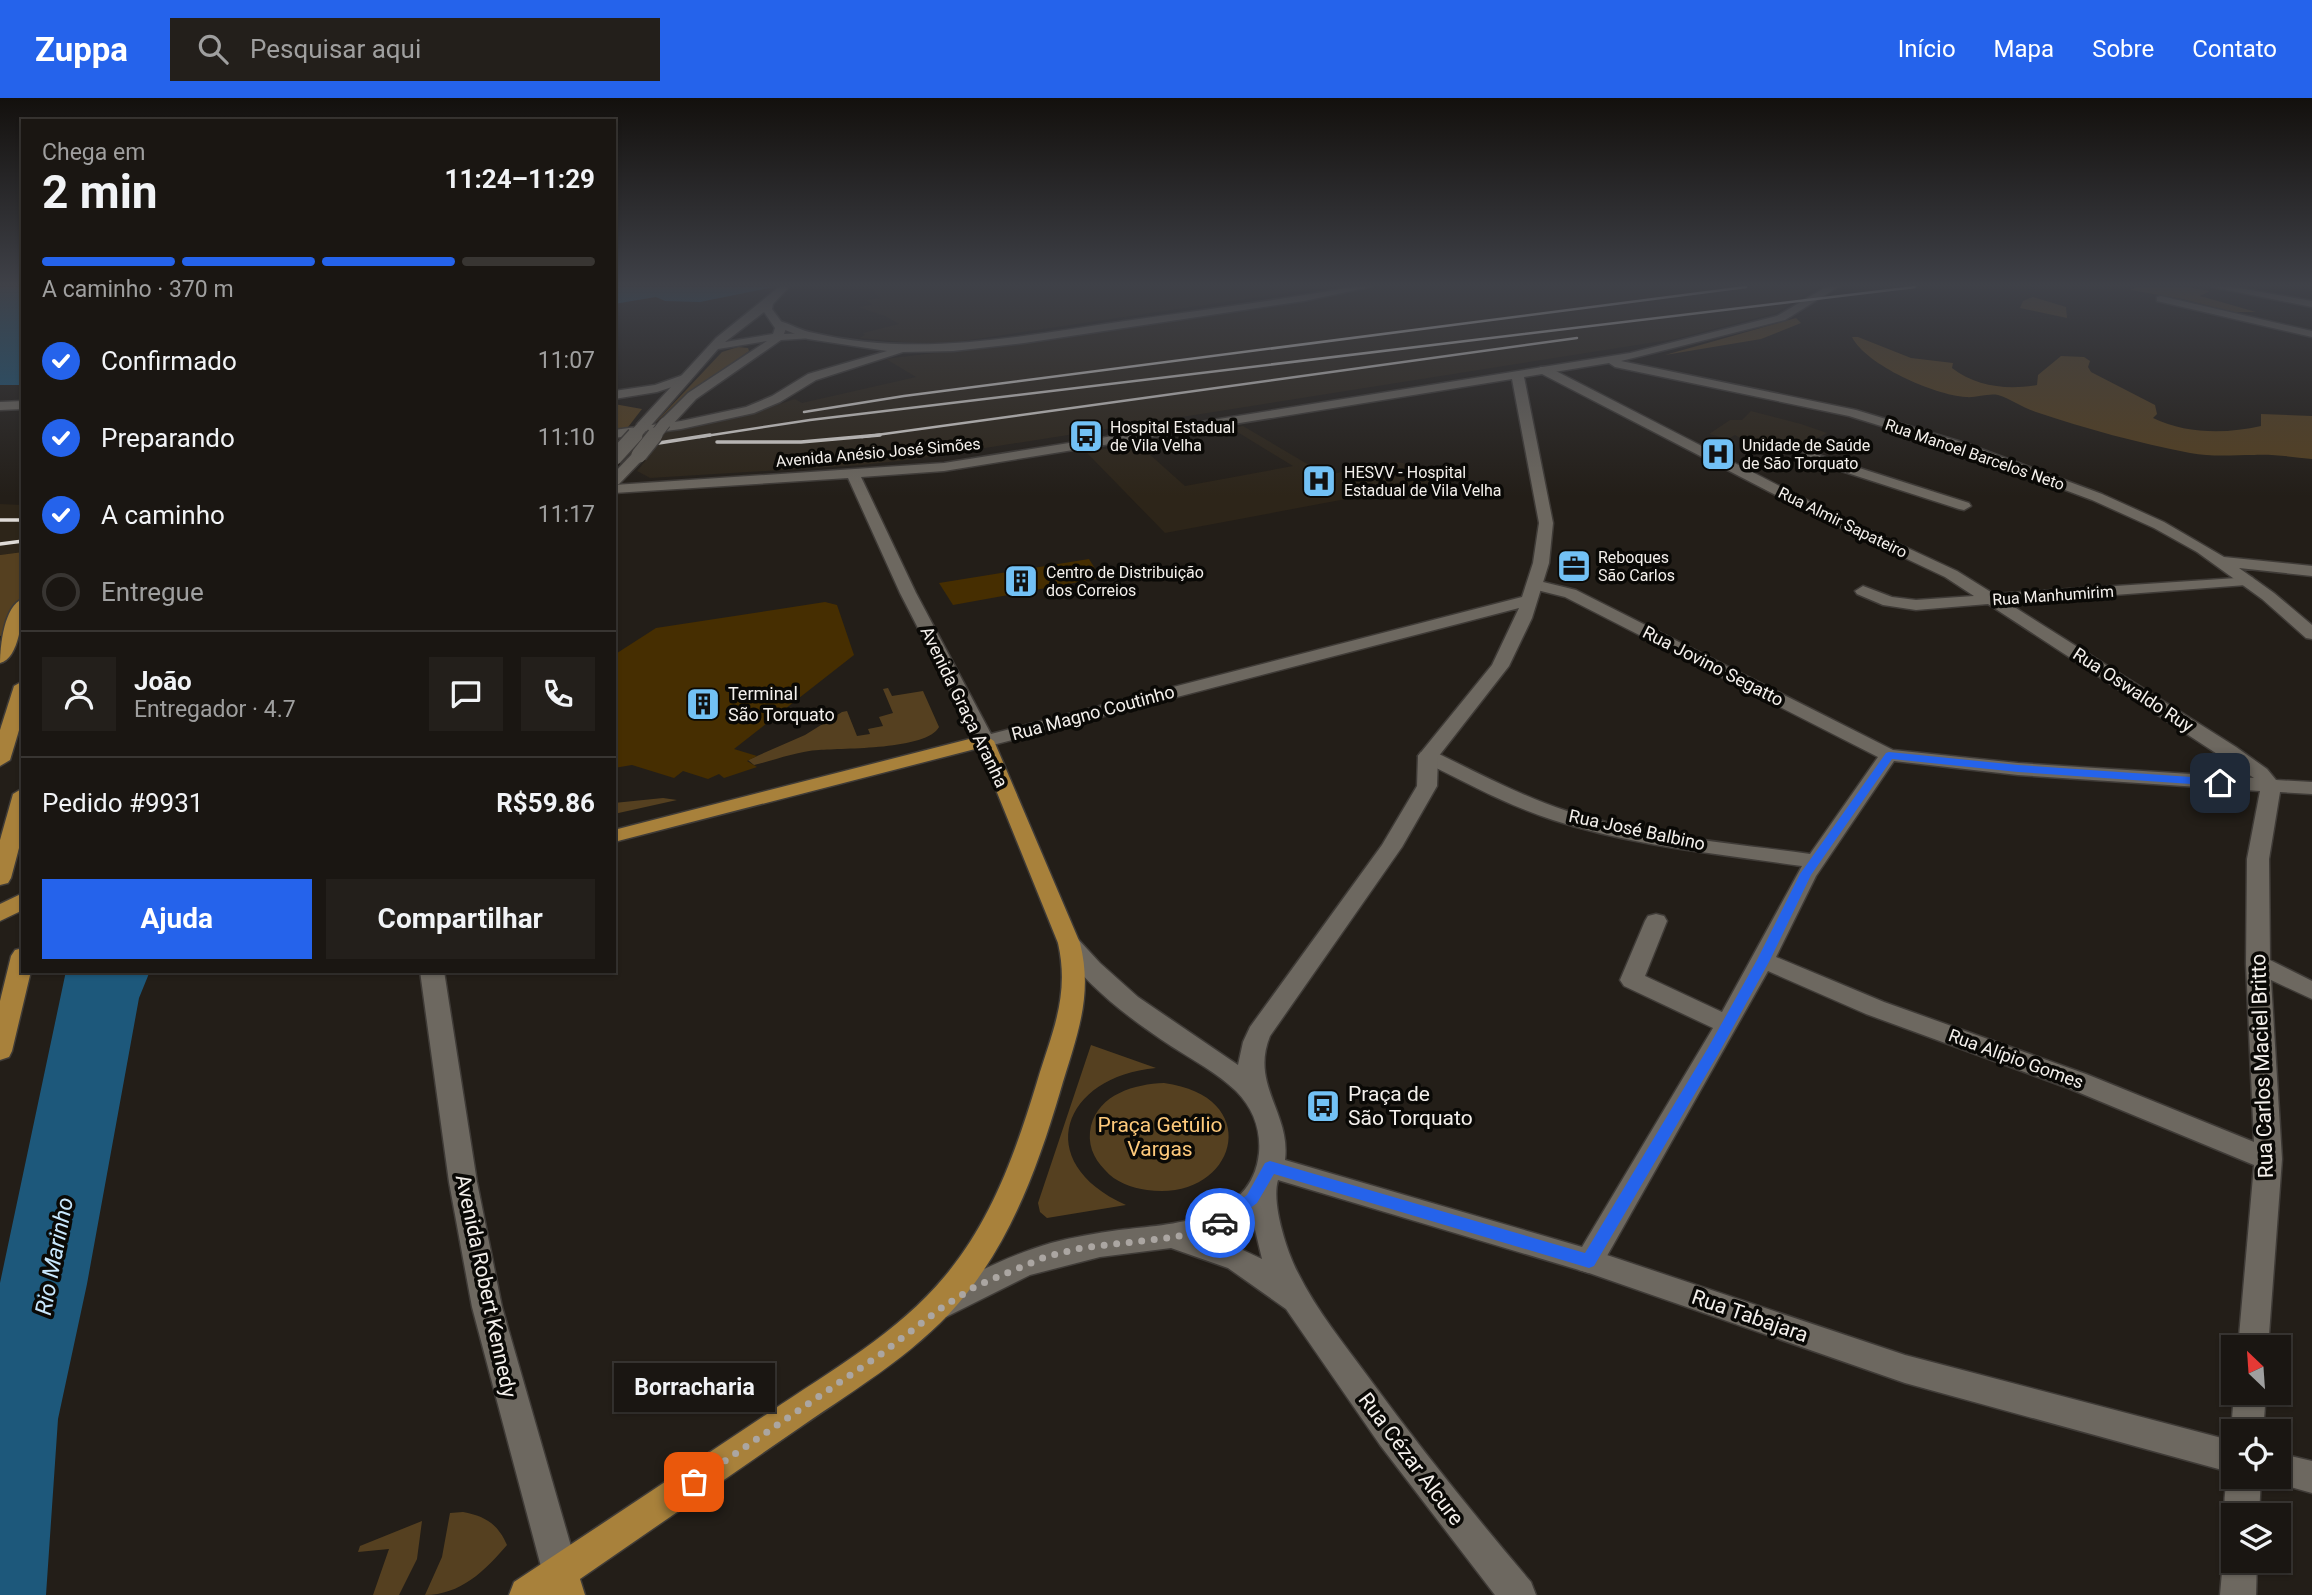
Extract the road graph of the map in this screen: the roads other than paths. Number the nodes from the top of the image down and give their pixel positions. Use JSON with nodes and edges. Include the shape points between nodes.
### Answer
{"nodes":[{"id":1,"x":705,"y":357,"type":"edge"},
{"id":2,"x":753,"y":357,"type":"edge"},
{"id":3,"x":875,"y":357,"type":"edge"},
{"id":4,"x":1619,"y":357,"type":"edge"},
{"id":5,"x":1602,"y":360,"type":"junction"},
{"id":6,"x":1544,"y":370,"type":"junction"},
{"id":7,"x":1517,"y":374,"type":"junction"},
{"id":8,"x":686,"y":378,"type":"junction"},
{"id":9,"x":616,"y":397,"type":"edge"},
{"id":10,"x":616,"y":397,"type":"edge"},
{"id":11,"x":0,"y":405,"type":"edge"},
{"id":12,"x":21,"y":405,"type":"edge"},
{"id":13,"x":661,"y":407,"type":"junction"},
{"id":14,"x":616,"y":434,"type":"edge"},
{"id":15,"x":1805,"y":455,"type":"dead end"},
{"id":16,"x":616,"y":456,"type":"edge"},
{"id":17,"x":853,"y":474,"type":"junction"},
{"id":18,"x":616,"y":479,"type":"edge"},
{"id":19,"x":616,"y":489,"type":"edge"},
{"id":20,"x":1964,"y":506,"type":"dead end"},
{"id":21,"x":2221,"y":562,"type":"junction"},
{"id":22,"x":2312,"y":570,"type":"edge"},
{"id":23,"x":2246,"y":580,"type":"junction"},
{"id":24,"x":1532,"y":592,"type":"junction"},
{"id":25,"x":1863,"y":592,"type":"dead end"},
{"id":26,"x":1991,"y":599,"type":"junction"},
{"id":27,"x":21,"y":609,"type":"edge"},
{"id":28,"x":2312,"y":634,"type":"edge"},
{"id":29,"x":0,"y":658,"type":"edge"},
{"id":30,"x":21,"y":692,"type":"edge"},
{"id":31,"x":985,"y":741,"type":"junction"},
{"id":32,"x":1889,"y":755,"type":"junction"},
{"id":33,"x":1428,"y":756,"type":"junction"},
{"id":34,"x":2241,"y":759,"type":"junction"},
{"id":35,"x":0,"y":760,"type":"edge"},
{"id":36,"x":2271,"y":786,"type":"junction"},
{"id":37,"x":2312,"y":788,"type":"edge"},
{"id":38,"x":21,"y":801,"type":"edge"},
{"id":39,"x":618,"y":835,"type":"edge"},
{"id":40,"x":1816,"y":861,"type":"junction"},
{"id":41,"x":0,"y":878,"type":"edge"},
{"id":42,"x":21,"y":901,"type":"edge"},
{"id":43,"x":0,"y":914,"type":"edge"},
{"id":44,"x":1656,"y":921,"type":"dead end"},
{"id":45,"x":1069,"y":943,"type":"junction"},
{"id":46,"x":1763,"y":960,"type":"junction"},
{"id":47,"x":21,"y":964,"type":"edge"},
{"id":48,"x":2259,"y":964,"type":"junction"},
{"id":49,"x":432,"y":973,"type":"edge"},
{"id":50,"x":2312,"y":991,"type":"edge"},
{"id":51,"x":1727,"y":1024,"type":"junction"},
{"id":52,"x":0,"y":1051,"type":"edge"},
{"id":53,"x":1260,"y":1104,"type":"junction"},
{"id":54,"x":2268,"y":1159,"type":"junction"},
{"id":55,"x":1267,"y":1175,"type":"junction"},
{"id":56,"x":1176,"y":1237,"type":"junction"},
{"id":57,"x":1589,"y":1261,"type":"junction"},
{"id":58,"x":1309,"y":1320,"type":"junction"},
{"id":59,"x":913,"y":1329,"type":"junction"},
{"id":60,"x":2254,"y":1335,"type":"edge"},
{"id":61,"x":2221,"y":1454,"type":"edge"},
{"id":62,"x":2291,"y":1472,"type":"edge"},
{"id":63,"x":2312,"y":1477,"type":"edge"},
{"id":64,"x":2239,"y":1573,"type":"edge"},
{"id":65,"x":564,"y":1584,"type":"edge"},
{"id":66,"x":527,"y":1595,"type":"edge"},
{"id":67,"x":1518,"y":1595,"type":"edge"},
{"id":68,"x":2238,"y":1595,"type":"edge"}],
"edges":[{"from":1,"to":8,"type":"street"},
{"from":2,"to":18,"type":"street","bridge":true,"via":[[686,401]]},
{"from":3,"to":14,"type":"street","via":[[812,377],[750,410]]},
{"from":4,"to":5,"type":"street","name":"Avenida Anésio José Simões"},
{"from":5,"to":6,"type":"street","name":"Avenida Anésio José Simões"},
{"from":5,"to":21,"type":"street","name":"Rua Manoel Barcelos Neto","via":[[1813,403],[1941,439],[2129,511]]},
{"from":6,"to":7,"type":"street","name":"Avenida Anésio José Simões"},
{"from":6,"to":26,"type":"street","name":"Rua Almir Sapateiro"},
{"from":7,"to":17,"type":"street","name":"Avenida Anésio José Simões","via":[[965,464]]},
{"from":7,"to":24,"type":"street","via":[[1545,510],[1544,550]]},
{"from":8,"to":9,"type":"street"},
{"from":8,"to":13,"type":"street"},
{"from":10,"to":13,"type":"street"},
{"from":11,"to":12,"type":"street"},
{"from":13,"to":16,"type":"street","bridge":true},
{"from":15,"to":20,"type":"street"},
{"from":17,"to":19,"type":"street","name":"Avenida Anésio José Simões"},
{"from":17,"to":31,"type":"street","name":"Avenida Graça Aranha"},
{"from":21,"to":22,"type":"street"},
{"from":21,"to":23,"type":"street","name":"Rua Manoel Barcelos Neto"},
{"from":23,"to":26,"type":"street","name":"Rua Manhumirim"},
{"from":23,"to":28,"type":"street","name":"Rua Manoel Barcelos Neto"},
{"from":24,"to":31,"type":"street","name":"Rua Magno Coutinho"},
{"from":24,"to":32,"type":"street","name":"Rua Jovino Segatto","via":[[1570,593]]},
{"from":24,"to":33,"type":"street","via":[[1500,666]]},
{"from":25,"to":26,"type":"street","name":"Rua Manhumirim","via":[[1903,605]]},
{"from":26,"to":34,"type":"street","name":"Rua Oswaldo Ruy"},
{"from":27,"to":29,"type":"main road"},
{"from":30,"to":35,"type":"main road"},
{"from":31,"to":39,"type":"main road","name":"Rua Magno Coutinho"},
{"from":31,"to":45,"type":"main road","name":"Avenida Graça Aranha"},
{"from":32,"to":36,"type":"street","via":[[2018,769]]},
{"from":32,"to":40,"type":"street"},
{"from":33,"to":40,"type":"street","name":"Rua José Balbino","via":[[1578,821]]},
{"from":33,"to":53,"type":"street","via":[[1427,786],[1411,815],[1259,1033],[1250,1074]]},
{"from":34,"to":36,"type":"street","name":"Rua Oswaldo Ruy"},
{"from":34,"to":37,"type":"street","via":[[2267,774]]},
{"from":36,"to":37,"type":"street"},
{"from":36,"to":48,"type":"street","name":"Rua Carlos Maciel Britto","via":[[2258,859]]},
{"from":38,"to":41,"type":"main road"},
{"from":40,"to":46,"type":"street","via":[[1805,874]]},
{"from":42,"to":43,"type":"main road"},
{"from":44,"to":51,"type":"street","via":[[1632,980]]},
{"from":45,"to":53,"type":"street","via":[[1128,1003],[1237,1079]]},
{"from":45,"to":59,"type":"main road","name":"Avenida Graça Aranha","via":[[1074,963],[1073,1004],[1029,1143],[985,1243],[941,1302]]},
{"from":46,"to":51,"type":"street"},
{"from":46,"to":54,"type":"street","name":"Rua Alípio Gomes","via":[[1875,1008],[2077,1081]]},
{"from":47,"to":52,"type":"main road"},
{"from":48,"to":50,"type":"street"},
{"from":48,"to":54,"type":"street","name":"Rua Carlos Maciel Britto"},
{"from":49,"to":65,"type":"street","name":"Avenida Robert Kennedy","via":[[458,1159],[487,1307]]},
{"from":51,"to":57,"type":"street"},
{"from":53,"to":55,"type":"street","via":[[1273,1134]]},
{"from":54,"to":60,"type":"street","name":"Rua Carlos Maciel Britto"},
{"from":55,"to":56,"type":"street","via":[[1237,1213],[1201,1231]]},
{"from":55,"to":57,"type":"street","name":"Rua Tabajara"},
{"from":55,"to":58,"type":"street","name":"Rua Cézar Alcure","via":[[1268,1229],[1290,1290]]},
{"from":56,"to":58,"type":"street","name":"Rua Cézar Alcure","via":[[1246,1262],[1270,1278]]},
{"from":56,"to":59,"type":"street","via":[[1045,1257],[976,1286]]},
{"from":57,"to":61,"type":"street","name":"Rua Tabajara","via":[[1905,1369]]},
{"from":58,"to":67,"type":"street","name":"Rua Cézar Alcure","via":[[1428,1486]]},
{"from":59,"to":65,"type":"main road","name":"Avenida Graça Aranha"},
{"from":62,"to":63,"type":"street"},
{"from":64,"to":68,"type":"street"},
{"from":65,"to":66,"type":"main road","name":"Avenida Graça Aranha"}]}
